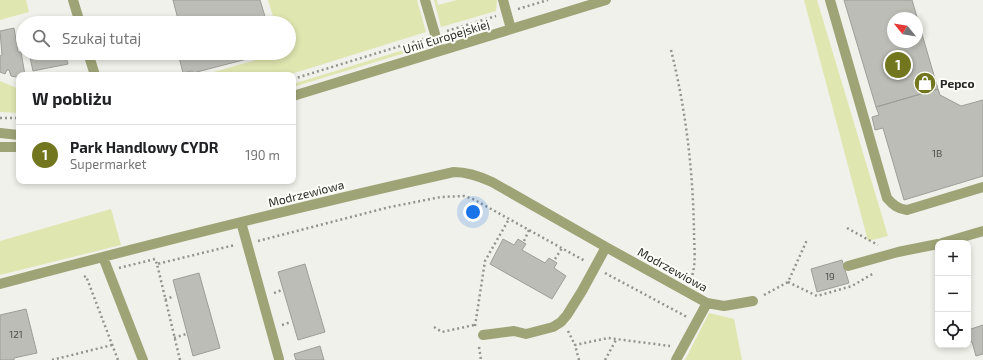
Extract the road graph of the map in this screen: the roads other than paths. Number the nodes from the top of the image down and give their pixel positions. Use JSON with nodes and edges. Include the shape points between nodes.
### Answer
{"nodes":[{"id":1,"x":73,"y":0,"type":"edge"},
{"id":2,"x":425,"y":0,"type":"edge"},
{"id":3,"x":503,"y":0,"type":"edge"},
{"id":4,"x":606,"y":0,"type":"edge"},
{"id":5,"x":830,"y":0,"type":"edge"},
{"id":6,"x":78,"y":16,"type":"edge"},
{"id":7,"x":511,"y":29,"type":"junction"},
{"id":8,"x":440,"y":51,"type":"junction"},
{"id":9,"x":90,"y":60,"type":"edge"},
{"id":10,"x":94,"y":72,"type":"edge"},
{"id":11,"x":296,"y":95,"type":"edge"},
{"id":12,"x":0,"y":133,"type":"edge"},
{"id":13,"x":16,"y":135,"type":"edge"},
{"id":14,"x":16,"y":146,"type":"edge"},
{"id":15,"x":0,"y":147,"type":"edge"},
{"id":16,"x":983,"y":187,"type":"edge"},
{"id":17,"x":242,"y":222,"type":"junction"},
{"id":18,"x":983,"y":231,"type":"edge"},
{"id":19,"x":952,"y":240,"type":"edge"},
{"id":20,"x":935,"y":245,"type":"edge"},
{"id":21,"x":606,"y":247,"type":"junction"},
{"id":22,"x":103,"y":257,"type":"junction"},
{"id":23,"x":848,"y":266,"type":"dead end"},
{"id":24,"x":0,"y":284,"type":"edge"},
{"id":25,"x":753,"y":301,"type":"road end"},
{"id":26,"x":707,"y":302,"type":"junction"},
{"id":27,"x":480,"y":333,"type":"road end"},
{"id":28,"x":143,"y":360,"type":"edge"},
{"id":29,"x":279,"y":360,"type":"edge"},
{"id":30,"x":676,"y":360,"type":"edge"}],
"edges":[{"from":1,"to":6,"type":"street"},
{"from":2,"to":8,"type":"street"},
{"from":3,"to":7,"type":"street"},
{"from":4,"to":7,"type":"street","name":"Unii Europejskiej"},
{"from":5,"to":16,"type":"street","via":[[887,198],[893,205],[907,210]]},
{"from":7,"to":8,"type":"street","name":"Unii Europejskiej"},
{"from":8,"to":11,"type":"street","name":"Unii Europejskiej"},
{"from":9,"to":10,"type":"street"},
{"from":12,"to":13,"type":"street"},
{"from":14,"to":15,"type":"street"},
{"from":17,"to":21,"type":"street","name":"Modrzewiowa","via":[[454,172],[464,172],[492,182]]},
{"from":17,"to":22,"type":"street","name":"Modrzewiowa"},
{"from":17,"to":29,"type":"street"},
{"from":18,"to":19,"type":"street"},
{"from":20,"to":23,"type":"street"},
{"from":21,"to":26,"type":"street","name":"Modrzewiowa"},
{"from":21,"to":27,"type":"street","via":[[567,315],[553,327],[526,334],[514,331]]},
{"from":22,"to":24,"type":"street","name":"Modrzewiowa"},
{"from":22,"to":28,"type":"street"},
{"from":25,"to":26,"type":"street","name":"Modrzewiowa","via":[[724,306]]},
{"from":26,"to":30,"type":"street"}]}
